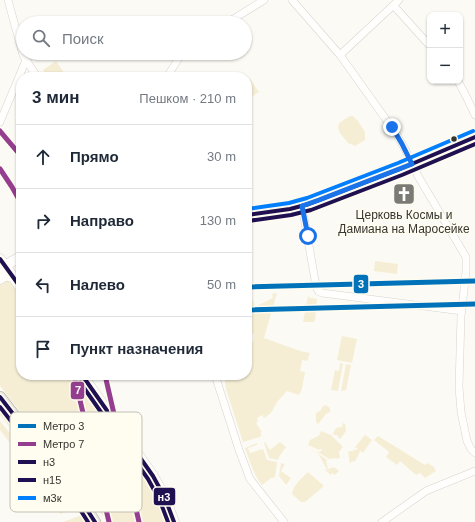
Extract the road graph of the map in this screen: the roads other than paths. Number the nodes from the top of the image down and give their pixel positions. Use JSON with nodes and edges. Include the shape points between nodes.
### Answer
{"nodes":[{"id":1,"x":8,"y":0,"type":"edge"},
{"id":2,"x":264,"y":0,"type":"edge"},
{"id":3,"x":292,"y":0,"type":"edge"},
{"id":4,"x":396,"y":3,"type":"edge"},
{"id":5,"x":238,"y":16,"type":"edge"},
{"id":6,"x":16,"y":30,"type":"edge"},
{"id":7,"x":427,"y":42,"type":"edge"},
{"id":8,"x":340,"y":55,"type":"junction"},
{"id":9,"x":26,"y":60,"type":"joint"},
{"id":10,"x":178,"y":60,"type":"edge"},
{"id":11,"x":21,"y":72,"type":"edge"},
{"id":12,"x":34,"y":72,"type":"edge"},
{"id":13,"x":170,"y":72,"type":"edge"},
{"id":14,"x":16,"y":84,"type":"edge"},
{"id":15,"x":460,"y":84,"type":"edge"},
{"id":16,"x":475,"y":115,"type":"edge"},
{"id":17,"x":0,"y":122,"type":"edge"},
{"id":18,"x":475,"y":137,"type":"edge"},
{"id":19,"x":412,"y":164,"type":"junction"},
{"id":20,"x":302,"y":206,"type":"junction"},
{"id":21,"x":252,"y":214,"type":"edge"},
{"id":22,"x":16,"y":259,"type":"edge"},
{"id":23,"x":2,"y":265,"type":"edge"},
{"id":24,"x":14,"y":278,"type":"junction"},
{"id":25,"x":0,"y":279,"type":"edge"},
{"id":26,"x":16,"y":281,"type":"edge"},
{"id":27,"x":462,"y":311,"type":"junction"},
{"id":28,"x":86,"y":380,"type":"edge"},
{"id":29,"x":218,"y":380,"type":"edge"},
{"id":30,"x":0,"y":397,"type":"edge"},
{"id":31,"x":12,"y":412,"type":"edge"},
{"id":32,"x":108,"y":412,"type":"edge"},
{"id":33,"x":475,"y":453,"type":"edge"},
{"id":34,"x":142,"y":460,"type":"edge"},
{"id":35,"x":475,"y":471,"type":"edge"},
{"id":36,"x":89,"y":512,"type":"edge"},
{"id":37,"x":95,"y":522,"type":"edge"},
{"id":38,"x":174,"y":522,"type":"edge"},
{"id":39,"x":284,"y":522,"type":"edge"},
{"id":40,"x":382,"y":522,"type":"edge"}],
"edges":[{"from":1,"to":6,"type":"street"},
{"from":2,"to":5,"type":"street"},
{"from":3,"to":8,"type":"street"},
{"from":4,"to":7,"type":"street"},
{"from":4,"to":8,"type":"street"},
{"from":8,"to":19,"type":"street","via":[[395,132]]},
{"from":9,"to":11,"type":"street"},
{"from":9,"to":12,"type":"street"},
{"from":10,"to":13,"type":"street"},
{"from":14,"to":17,"type":"street"},
{"from":15,"to":16,"type":"street"},
{"from":18,"to":19,"type":"main road"},
{"from":19,"to":20,"type":"main road"},
{"from":19,"to":27,"type":"street","via":[[466,257]]},
{"from":20,"to":21,"type":"main road"},
{"from":20,"to":27,"type":"street","via":[[318,291]]},
{"from":22,"to":23,"type":"main road"},
{"from":23,"to":24,"type":"main road"},
{"from":24,"to":25,"type":"main road","via":[[6,276]]},
{"from":24,"to":26,"type":"main road"},
{"from":27,"to":33,"type":"street","via":[[459,373],[461,406],[467,441]]},
{"from":28,"to":32,"type":"main road"},
{"from":29,"to":39,"type":"street","via":[[250,480]]},
{"from":30,"to":31,"type":"main road"},
{"from":34,"to":38,"type":"main road","via":[[165,498]]},
{"from":35,"to":40,"type":"street","via":[[426,491]]},
{"from":36,"to":37,"type":"main road"}]}
